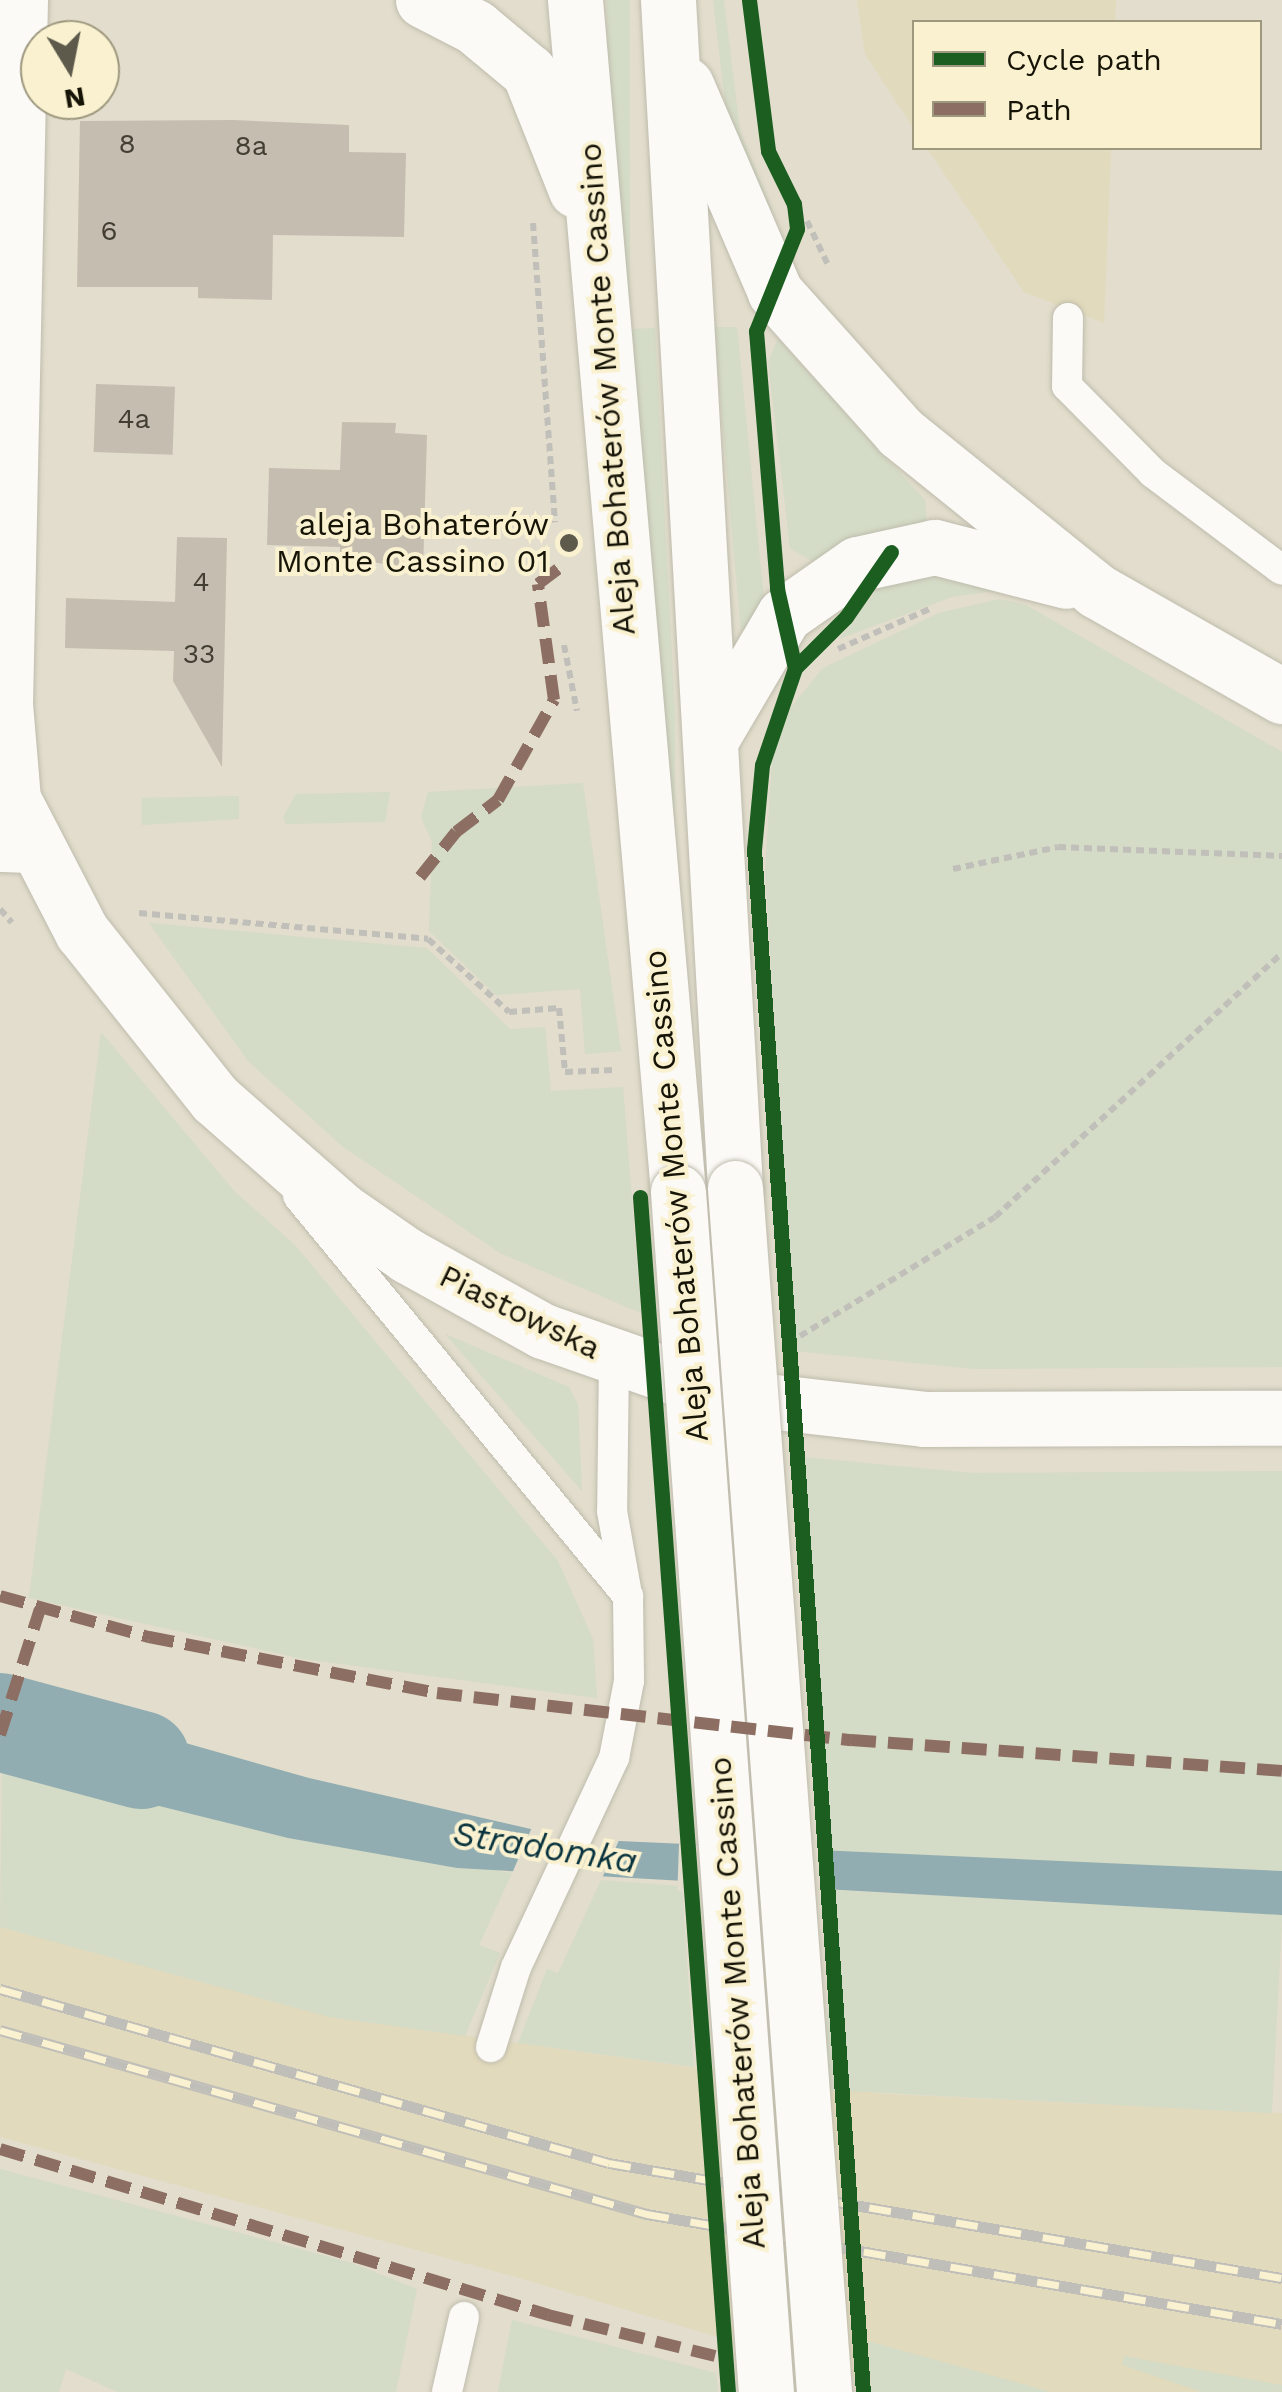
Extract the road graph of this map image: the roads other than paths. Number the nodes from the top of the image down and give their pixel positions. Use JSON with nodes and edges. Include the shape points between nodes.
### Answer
{"nodes":[{"id":1,"x":20,"y":0,"type":"edge"},
{"id":2,"x":422,"y":0,"type":"edge"},
{"id":3,"x":575,"y":0,"type":"edge"},
{"id":4,"x":668,"y":0,"type":"edge"},
{"id":5,"x":673,"y":55,"type":"junction"},
{"id":6,"x":597,"y":239,"type":"junction"},
{"id":7,"x":1068,"y":318,"type":"dead end"},
{"id":8,"x":1282,"y":570,"type":"edge"},
{"id":9,"x":1097,"y":591,"type":"junction"},
{"id":10,"x":1282,"y":696,"type":"edge"},
{"id":11,"x":710,"y":740,"type":"junction"},
{"id":12,"x":15,"y":844,"type":"edge"},
{"id":13,"x":262,"y":1143,"type":"junction"},
{"id":14,"x":614,"y":1358,"type":"junction"},
{"id":15,"x":1282,"y":1418,"type":"edge"},
{"id":16,"x":628,"y":1596,"type":"junction"},
{"id":17,"x":491,"y":2047,"type":"dead end"},
{"id":18,"x":464,"y":2317,"type":"dead end"},
{"id":19,"x":447,"y":2392,"type":"edge"},
{"id":20,"x":766,"y":2392,"type":"edge"},
{"id":21,"x":824,"y":2392,"type":"edge"}],
"edges":[{"from":1,"to":12,"type":"main road","name":"Piastowska","via":[[6,704]]},
{"from":2,"to":6,"type":"main road","via":[[475,27],[529,72]]},
{"from":3,"to":6,"type":"main road","name":"Aleja Bohaterów Monte Cassino"},
{"from":4,"to":5,"type":"main road","name":"Aleja Bohaterów Monte Cassino"},
{"from":5,"to":9,"type":"main road","via":[[775,292],[900,432]]},
{"from":5,"to":11,"type":"main road","name":"Aleja Bohaterów Monte Cassino"},
{"from":6,"to":20,"type":"main road","name":"Aleja Bohaterów Monte Cassino","bridge":true,"via":[[678,1192]]},
{"from":7,"to":8,"type":"lane","via":[[1067,386],[1153,473]]},
{"from":9,"to":10,"type":"main road"},
{"from":9,"to":11,"type":"main road","via":[[935,547],[857,564],[784,615]]},
{"from":11,"to":21,"type":"main road","name":"Aleja Bohaterów Monte Cassino","bridge":true,"via":[[735,1188]]},
{"from":12,"to":13,"type":"main road","name":"Piastowska","via":[[132,1000]]},
{"from":13,"to":14,"type":"main road","name":"Piastowska","via":[[408,1256],[544,1330]]},
{"from":13,"to":16,"type":"lane","via":[[324,1233]]},
{"from":14,"to":15,"type":"main road","name":"Piastowska","via":[[766,1401],[924,1419]]},
{"from":14,"to":16,"type":"lane","via":[[612,1511]]},
{"from":16,"to":17,"type":"lane","via":[[630,1682],[614,1758],[516,1966]]},
{"from":18,"to":19,"type":"lane"}]}
